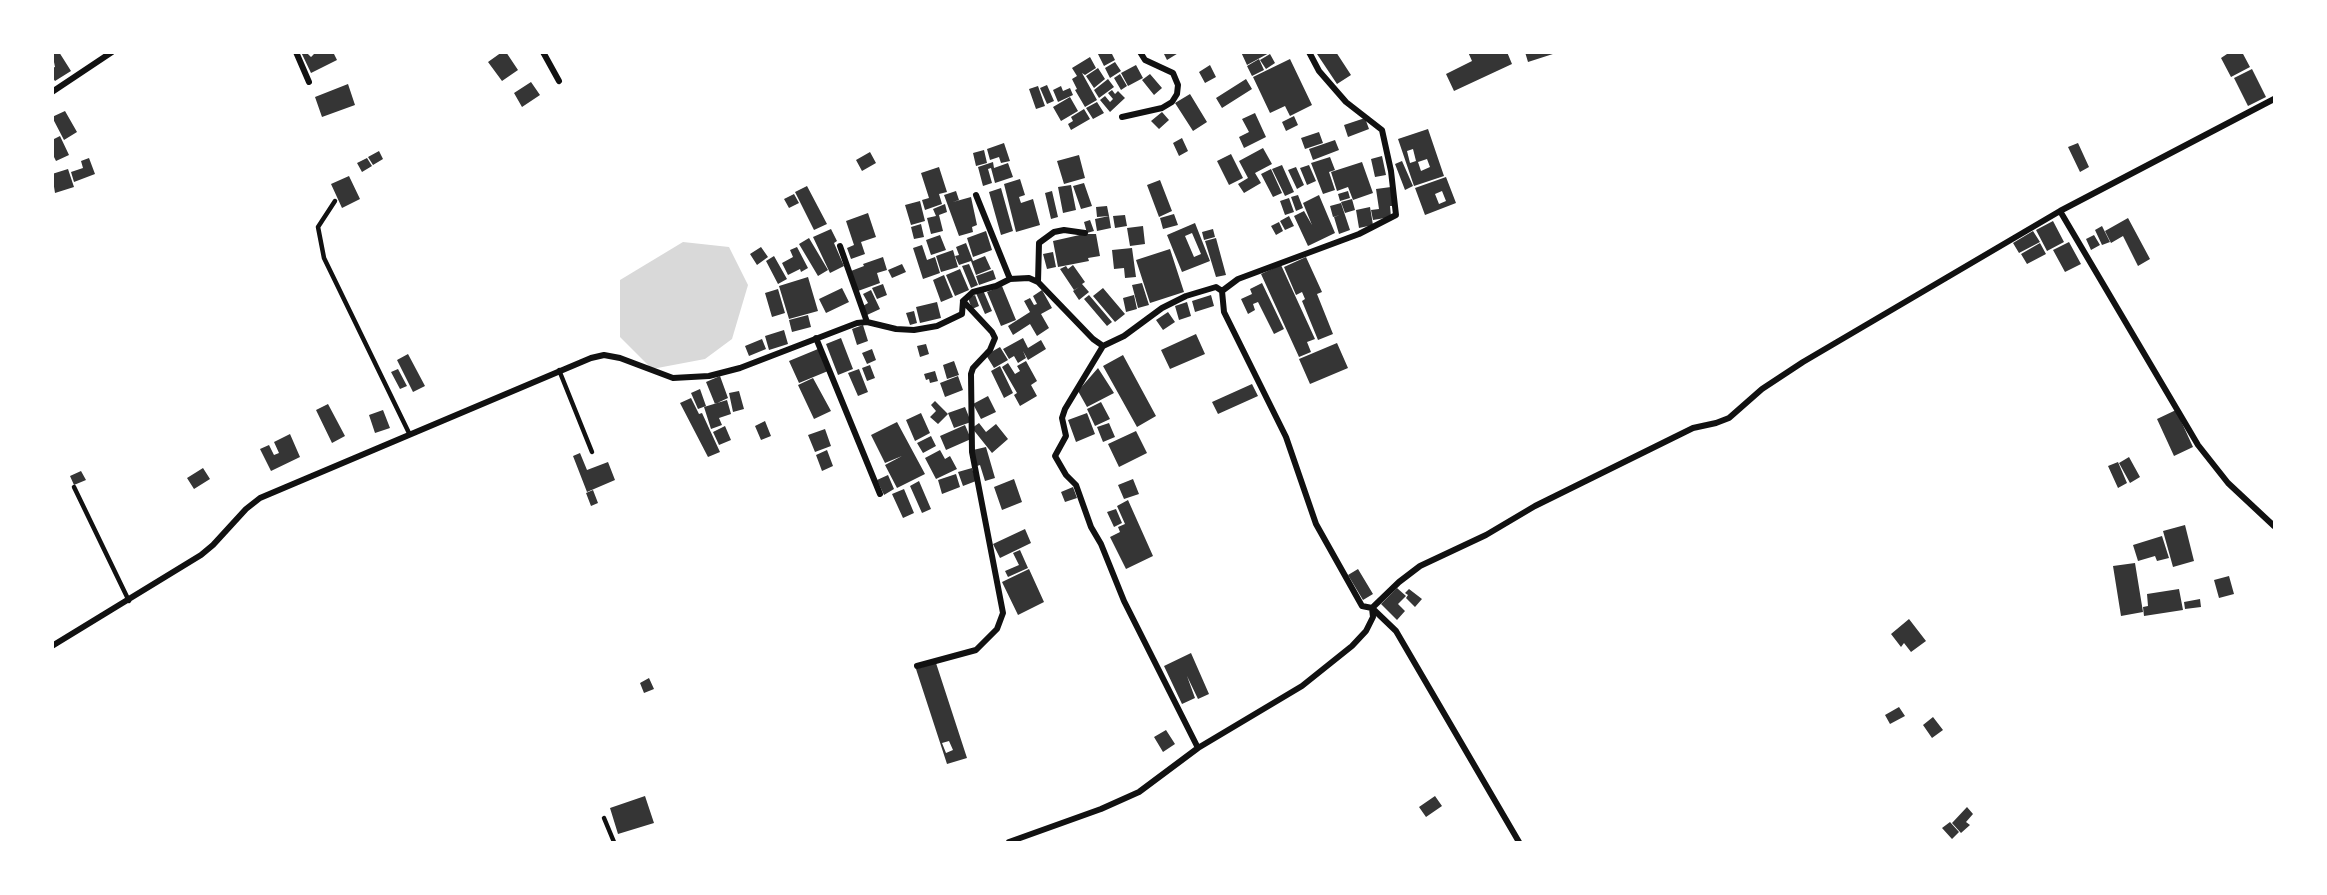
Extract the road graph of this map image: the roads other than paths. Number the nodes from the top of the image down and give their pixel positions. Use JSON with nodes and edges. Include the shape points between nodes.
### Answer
{"nodes":[{"id":1,"x":112,"y":52,"type":"edge"},
{"id":2,"x":296,"y":52,"type":"edge"},
{"id":3,"x":543,"y":52,"type":"edge"},
{"id":4,"x":1140,"y":52,"type":"edge"},
{"id":5,"x":1309,"y":52,"type":"edge"},
{"id":6,"x":559,"y":81,"type":"dead end"},
{"id":7,"x":309,"y":82,"type":"dead end"},
{"id":8,"x":52,"y":92,"type":"edge"},
{"id":9,"x":2274,"y":99,"type":"edge"},
{"id":10,"x":1122,"y":117,"type":"dead end"},
{"id":11,"x":976,"y":195,"type":"dead end"},
{"id":12,"x":335,"y":201,"type":"dead end"},
{"id":13,"x":2060,"y":210,"type":"junction"},
{"id":14,"x":1085,"y":233,"type":"dead end"},
{"id":15,"x":840,"y":246,"type":"dead end"},
{"id":16,"x":1010,"y":279,"type":"junction"},
{"id":17,"x":1038,"y":282,"type":"junction"},
{"id":18,"x":1222,"y":291,"type":"junction"},
{"id":19,"x":963,"y":301,"type":"junction"},
{"id":20,"x":867,"y":322,"type":"junction"},
{"id":21,"x":816,"y":338,"type":"junction"},
{"id":22,"x":1103,"y":346,"type":"junction"},
{"id":23,"x":559,"y":370,"type":"junction"},
{"id":24,"x":409,"y":433,"type":"junction"},
{"id":25,"x":592,"y":452,"type":"dead end"},
{"id":26,"x":74,"y":487,"type":"dead end"},
{"id":27,"x":880,"y":494,"type":"dead end"},
{"id":28,"x":2274,"y":526,"type":"edge"},
{"id":29,"x":129,"y":601,"type":"junction"},
{"id":30,"x":1372,"y":608,"type":"junction"},
{"id":31,"x":52,"y":646,"type":"edge"},
{"id":32,"x":918,"y":666,"type":"dead end"},
{"id":33,"x":1198,"y":748,"type":"junction"},
{"id":34,"x":604,"y":818,"type":"dead end"},
{"id":35,"x":614,"y":843,"type":"edge"},
{"id":36,"x":1009,"y":843,"type":"edge"},
{"id":37,"x":1519,"y":843,"type":"edge"}],
"edges":[{"from":1,"to":8,"type":"street"},
{"from":2,"to":7,"type":"street"},
{"from":3,"to":6,"type":"street"},
{"from":4,"to":10,"type":"street","via":[[1144,60],[1173,73],[1177,94],[1162,108]]},
{"from":5,"to":18,"type":"street","via":[[1319,71],[1346,102],[1382,130],[1396,215],[1359,234],[1238,279]]},
{"from":9,"to":13,"type":"street"},
{"from":11,"to":16,"type":"street"},
{"from":12,"to":24,"type":"lane","via":[[318,227],[324,258]]},
{"from":13,"to":28,"type":"street","via":[[2198,445],[2228,483]]},
{"from":13,"to":30,"type":"street","via":[[1803,362],[1762,389],[1729,418],[1693,428],[1420,566]]},
{"from":14,"to":17,"type":"street","via":[[1054,232],[1040,243]]},
{"from":15,"to":20,"type":"street"},
{"from":16,"to":17,"type":"street","via":[[1029,278]]},
{"from":16,"to":19,"type":"street","via":[[973,292]]},
{"from":17,"to":22,"type":"street"},
{"from":18,"to":22,"type":"street","via":[[1216,287],[1186,296]]},
{"from":18,"to":30,"type":"street","via":[[1224,312],[1286,437],[1316,524],[1362,606]]},
{"from":19,"to":20,"type":"street","via":[[962,314],[924,330]]},
{"from":19,"to":32,"type":"street","via":[[995,338],[971,374],[972,452],[1003,613],[997,629],[976,650]]},
{"from":20,"to":21,"type":"street"},
{"from":21,"to":23,"type":"street","via":[[709,376],[673,378],[604,355]]},
{"from":21,"to":27,"type":"street"},
{"from":22,"to":33,"type":"street","via":[[1065,410],[1062,418],[1066,436],[1055,456],[1076,485],[1124,601]]},
{"from":23,"to":24,"type":"street"},
{"from":23,"to":25,"type":"lane"},
{"from":24,"to":29,"type":"street","via":[[260,498],[201,555]]},
{"from":26,"to":29,"type":"lane"},
{"from":29,"to":31,"type":"street"},
{"from":30,"to":33,"type":"street","via":[[1373,617],[1366,631],[1312,679]]},
{"from":30,"to":37,"type":"street","via":[[1396,631]]},
{"from":33,"to":36,"type":"street","via":[[1139,792]]},
{"from":34,"to":35,"type":"lane"}]}
